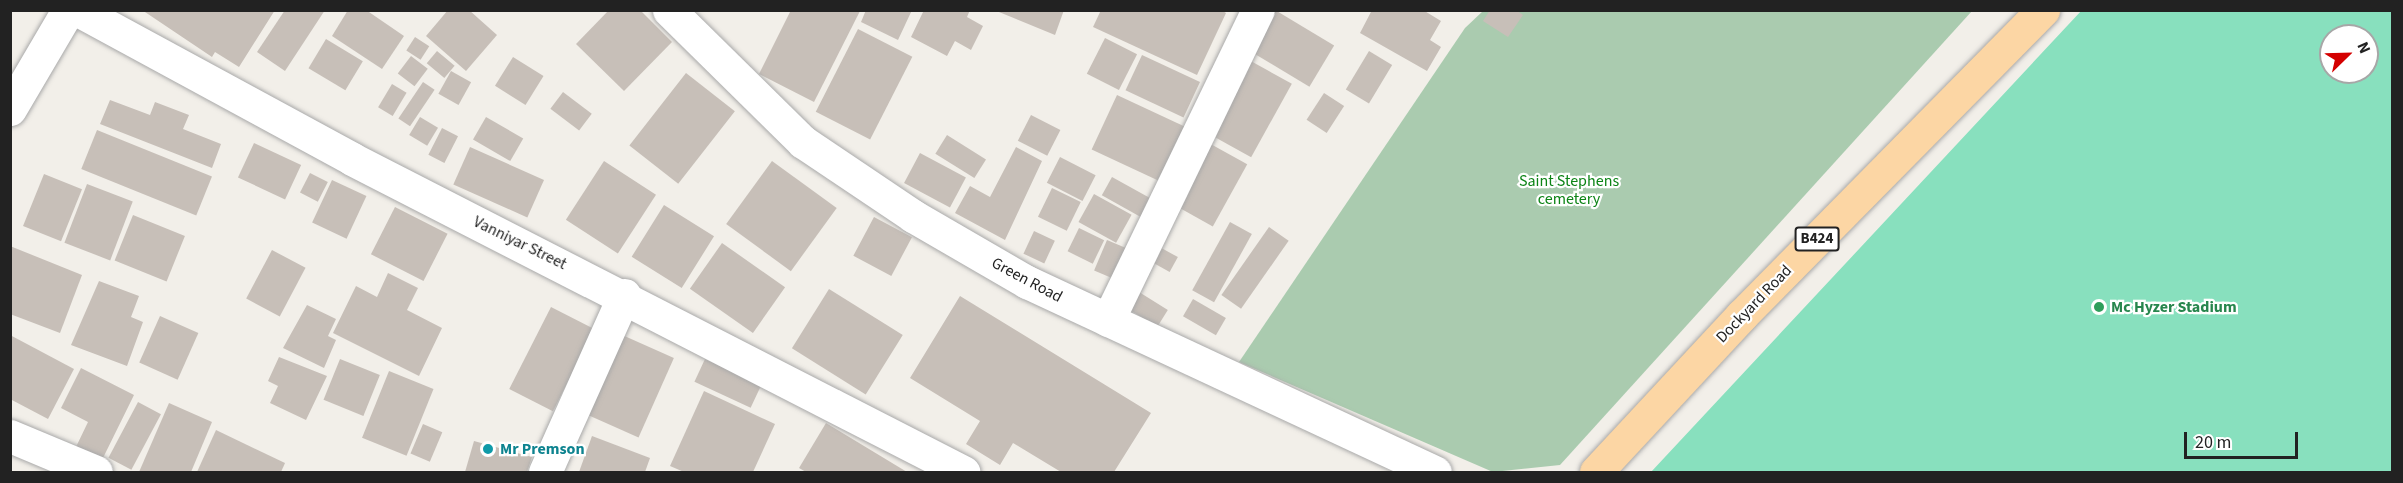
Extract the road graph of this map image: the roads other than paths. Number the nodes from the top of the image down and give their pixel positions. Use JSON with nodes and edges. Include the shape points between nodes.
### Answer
{"nodes":[{"id":1,"x":69,"y":10,"type":"edge"},
{"id":2,"x":78,"y":10,"type":"edge"},
{"id":3,"x":669,"y":10,"type":"edge"},
{"id":4,"x":1258,"y":10,"type":"edge"},
{"id":5,"x":2043,"y":10,"type":"edge"},
{"id":6,"x":10,"y":109,"type":"edge"},
{"id":7,"x":624,"y":295,"type":"junction"},
{"id":8,"x":1108,"y":321,"type":"junction"},
{"id":9,"x":10,"y":436,"type":"edge"},
{"id":10,"x":96,"y":472,"type":"edge"},
{"id":11,"x":545,"y":472,"type":"edge"},
{"id":12,"x":963,"y":472,"type":"edge"},
{"id":13,"x":1435,"y":472,"type":"edge"},
{"id":14,"x":1596,"y":472,"type":"edge"}],
"edges":[{"from":1,"to":6,"type":"street"},
{"from":2,"to":7,"type":"street","name":"Vanniyar Street","via":[[352,159]]},
{"from":3,"to":8,"type":"street","name":"Green Road","via":[[803,142],[913,216]]},
{"from":4,"to":8,"type":"street"},
{"from":5,"to":14,"type":"main road","name":"Dockyard Road","number":"B424","via":[[1742,315]]},
{"from":7,"to":11,"type":"street"},
{"from":7,"to":12,"type":"street","name":"Vanniyar Street"},
{"from":8,"to":13,"type":"street","name":"Green Road"},
{"from":9,"to":10,"type":"street"}]}
